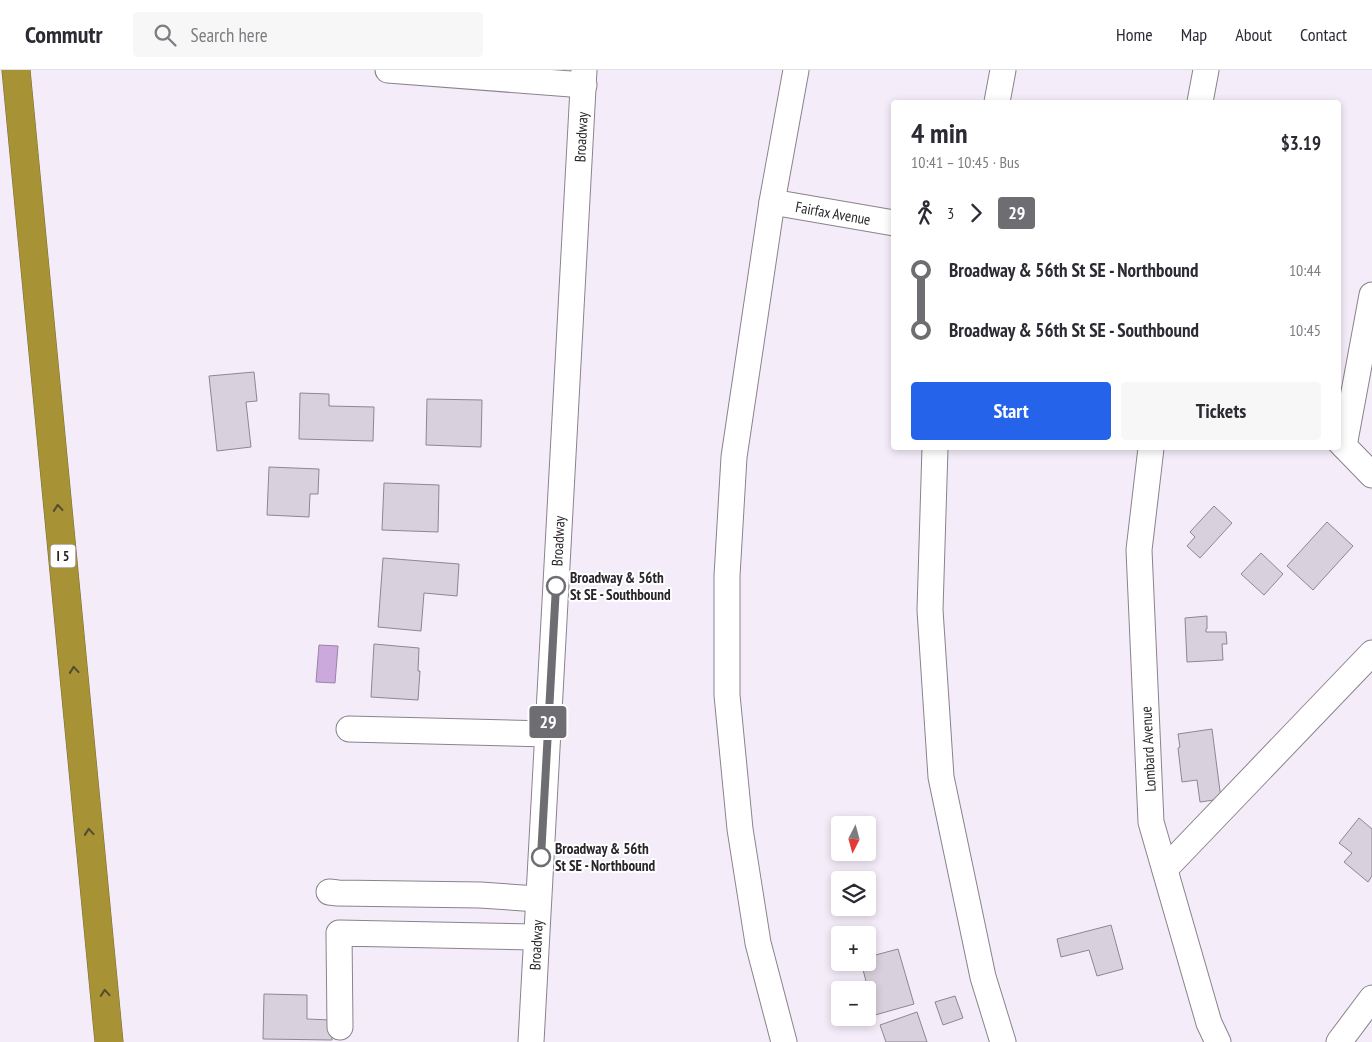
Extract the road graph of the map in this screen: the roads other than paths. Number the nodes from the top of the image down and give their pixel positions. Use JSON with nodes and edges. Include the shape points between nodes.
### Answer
{"nodes":[{"id":1,"x":16,"y":70,"type":"edge"},
{"id":2,"x":388,"y":70,"type":"edge"},
{"id":3,"x":796,"y":70,"type":"edge"},
{"id":4,"x":1003,"y":70,"type":"edge"},
{"id":5,"x":1206,"y":70,"type":"edge"},
{"id":6,"x":584,"y":78,"type":"edge"},
{"id":7,"x":997,"y":100,"type":"edge"},
{"id":8,"x":1200,"y":100,"type":"edge"},
{"id":9,"x":772,"y":202,"type":"junction"},
{"id":10,"x":891,"y":222,"type":"edge"},
{"id":11,"x":1372,"y":295,"type":"edge"},
{"id":12,"x":1341,"y":443,"type":"edge"},
{"id":13,"x":935,"y":450,"type":"edge"},
{"id":14,"x":1151,"y":450,"type":"edge"},
{"id":15,"x":1372,"y":475,"type":"edge"},
{"id":16,"x":1372,"y":653,"type":"edge"},
{"id":17,"x":349,"y":729,"type":"dead end"},
{"id":18,"x":548,"y":734,"type":"junction"},
{"id":19,"x":1165,"y":869,"type":"junction"},
{"id":20,"x":329,"y":892,"type":"dead end"},
{"id":21,"x":538,"y":899,"type":"junction"},
{"id":22,"x":536,"y":937,"type":"junction"},
{"id":23,"x":1372,"y":998,"type":"edge"},
{"id":24,"x":340,"y":1027,"type":"dead end"},
{"id":25,"x":783,"y":1038,"type":"edge"},
{"id":26,"x":109,"y":1042,"type":"edge"},
{"id":27,"x":531,"y":1042,"type":"edge"},
{"id":28,"x":1002,"y":1042,"type":"edge"},
{"id":29,"x":1218,"y":1042,"type":"edge"},
{"id":30,"x":1338,"y":1042,"type":"edge"}],
"edges":[{"from":26,"to":1,"type":"highway","number":"I 5","one_way":true},
{"from":2,"to":6,"type":"street"},
{"from":3,"to":9,"type":"street"},
{"from":4,"to":7,"type":"street"},
{"from":5,"to":8,"type":"street"},
{"from":6,"to":18,"type":"street","name":"Broadway"},
{"from":9,"to":10,"type":"street","name":"Fairfax Avenue"},
{"from":9,"to":25,"type":"street","via":[[734,457],[727,576],[727,695],[744,857],[758,942]]},
{"from":11,"to":12,"type":"street"},
{"from":12,"to":15,"type":"street"},
{"from":13,"to":28,"type":"street","via":[[930,610],[941,777],[983,977]]},
{"from":14,"to":19,"type":"street","name":"Lombard Avenue","via":[[1139,550],[1151,822]]},
{"from":16,"to":19,"type":"street"},
{"from":17,"to":18,"type":"street"},
{"from":18,"to":21,"type":"street","name":"Broadway"},
{"from":19,"to":29,"type":"street","name":"Lombard Avenue","via":[[1209,1024]]},
{"from":20,"to":21,"type":"street"},
{"from":21,"to":22,"type":"street","name":"Broadway"},
{"from":22,"to":24,"type":"street","via":[[339,933]]},
{"from":22,"to":27,"type":"street","name":"Broadway"},
{"from":23,"to":30,"type":"street"}]}
